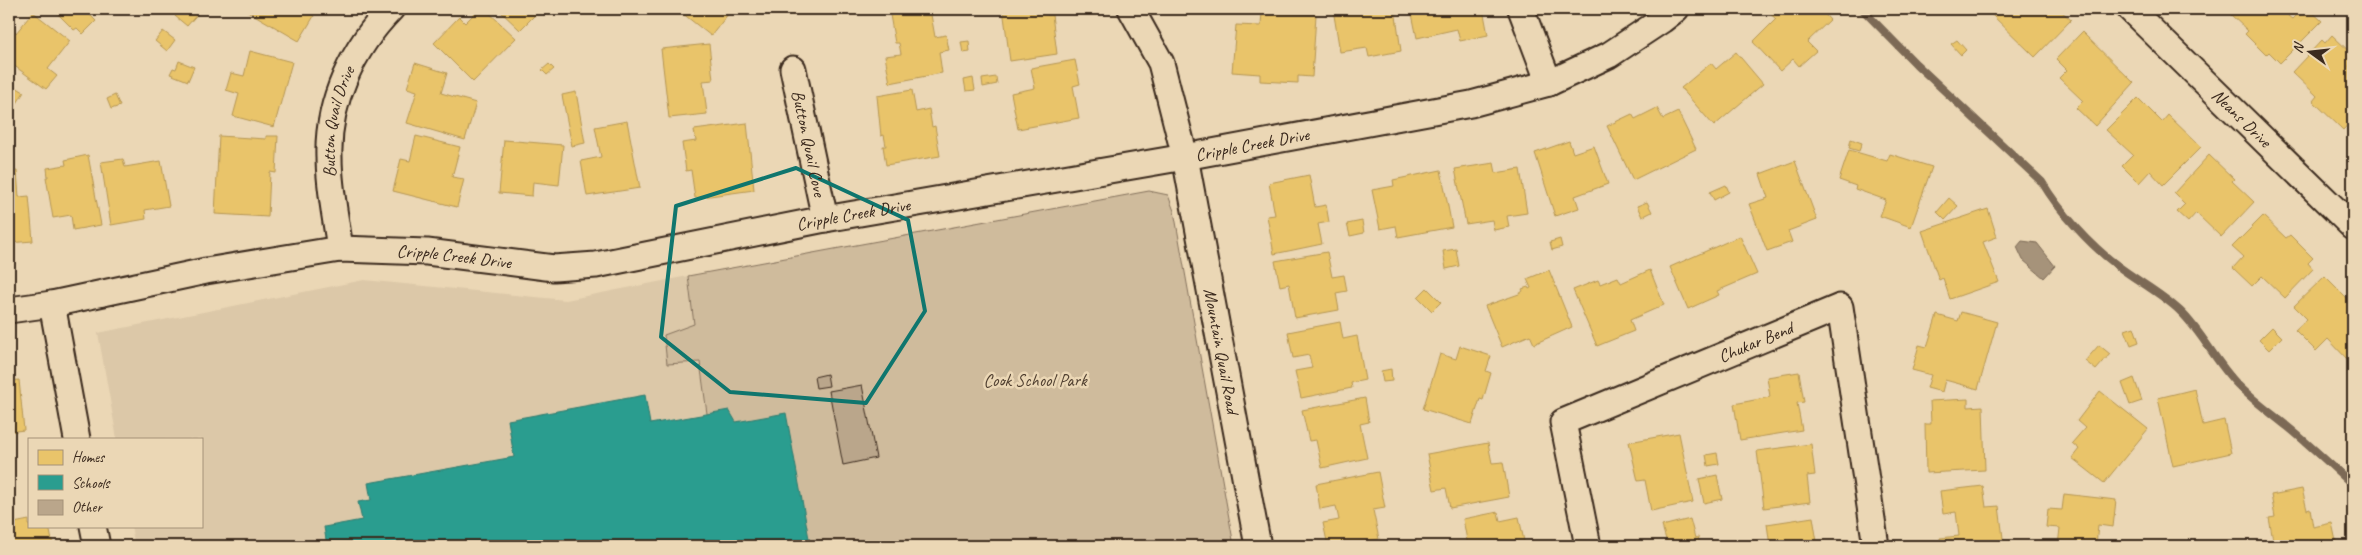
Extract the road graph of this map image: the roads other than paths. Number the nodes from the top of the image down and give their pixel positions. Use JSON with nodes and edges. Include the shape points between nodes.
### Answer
{"nodes":[{"id":1,"x":391,"y":9,"type":"edge"},
{"id":2,"x":1130,"y":9,"type":"edge"},
{"id":3,"x":1521,"y":9,"type":"edge"},
{"id":4,"x":1676,"y":9,"type":"edge"},
{"id":5,"x":2130,"y":9,"type":"edge"},
{"id":6,"x":792,"y":69,"type":"dead end"},
{"id":7,"x":1549,"y":83,"type":"junction"},
{"id":8,"x":1185,"y":157,"type":"junction"},
{"id":9,"x":825,"y":219,"type":"junction"},
{"id":10,"x":2353,"y":227,"type":"edge"},
{"id":11,"x":340,"y":249,"type":"junction"},
{"id":12,"x":52,"y":304,"type":"junction"},
{"id":13,"x":9,"y":310,"type":"edge"},
{"id":14,"x":77,"y":438,"type":"edge"},
{"id":15,"x":93,"y":528,"type":"edge"},
{"id":16,"x":97,"y":546,"type":"edge"},
{"id":17,"x":1258,"y":546,"type":"edge"},
{"id":18,"x":1588,"y":546,"type":"edge"},
{"id":19,"x":1876,"y":546,"type":"edge"}],
"edges":[{"from":1,"to":11,"type":"street","name":"Button Quail Drive","via":[[365,39],[352,61],[335,106],[328,157]]},
{"from":2,"to":8,"type":"street","name":"Mountain Quail Road","via":[[1160,63]]},
{"from":3,"to":7,"type":"street"},
{"from":4,"to":7,"type":"street","name":"Cripple Creek Drive","via":[[1609,55]]},
{"from":5,"to":10,"type":"street","name":"Neans Drive"},
{"from":6,"to":9,"type":"street","name":"Button Quail Cove"},
{"from":7,"to":8,"type":"street","name":"Cripple Creek Drive","via":[[1471,104]]},
{"from":8,"to":9,"type":"street","name":"Cripple Creek Drive"},
{"from":8,"to":17,"type":"street","name":"Mountain Quail Road"},
{"from":9,"to":11,"type":"street","name":"Cripple Creek Drive","via":[[596,265],[554,268],[427,252]]},
{"from":11,"to":12,"type":"street","name":"Cripple Creek Drive","via":[[206,271]]},
{"from":12,"to":13,"type":"street","name":"Cripple Creek Drive"},
{"from":12,"to":14,"type":"street"},
{"from":15,"to":16,"type":"street"},
{"from":18,"to":19,"type":"street","name":"Chukar Bend","via":[[1564,422],[1840,307]]}]}
